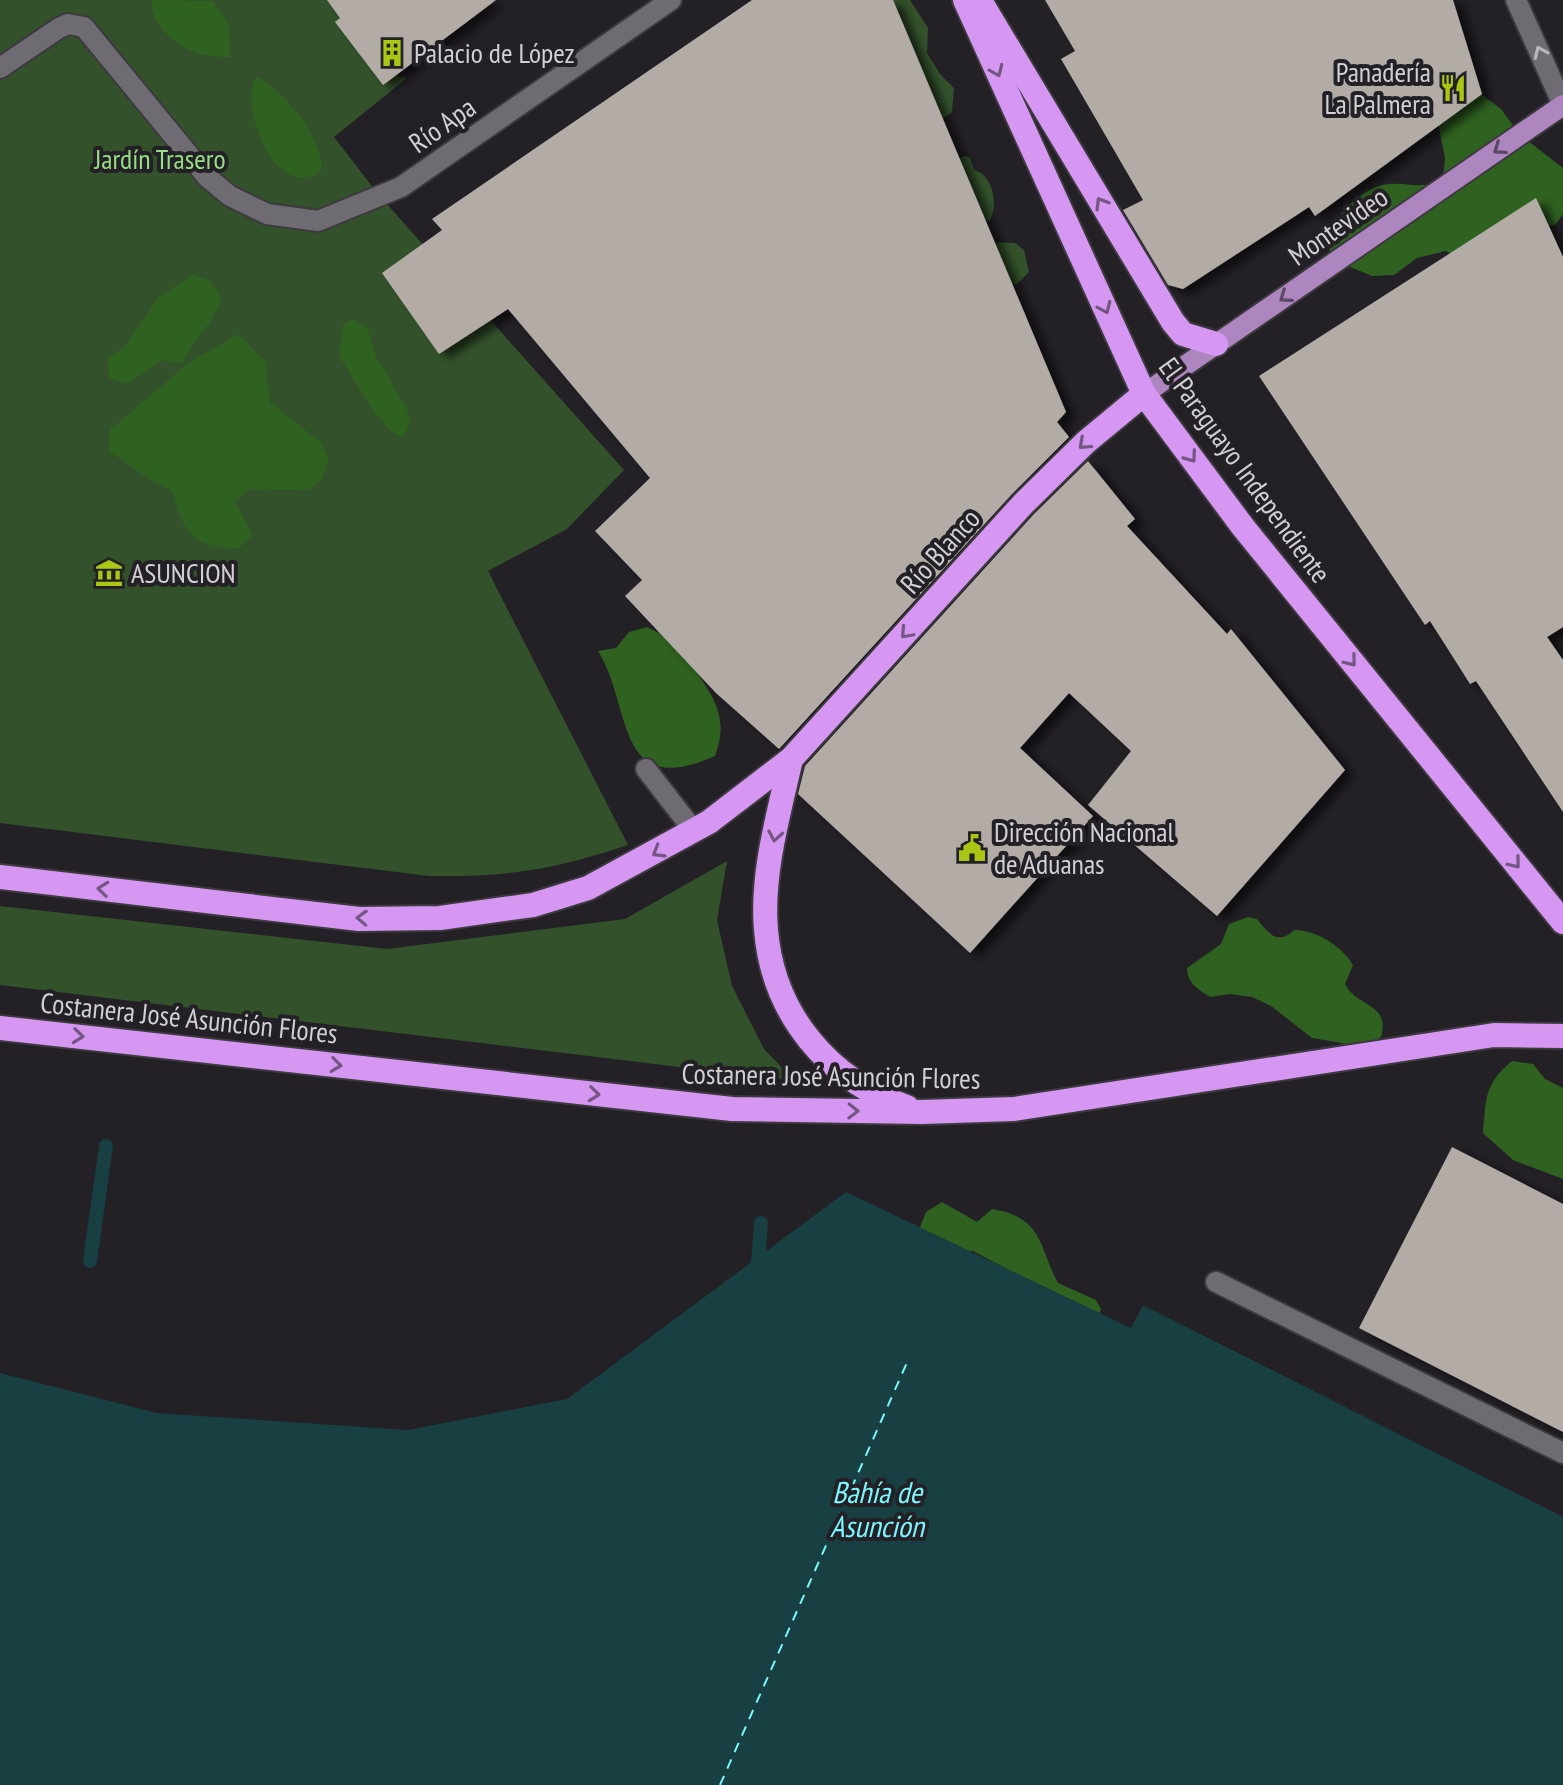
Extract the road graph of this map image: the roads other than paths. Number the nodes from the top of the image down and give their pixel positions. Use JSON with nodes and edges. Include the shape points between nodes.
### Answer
{"nodes":[{"id":1,"x":671,"y":0,"type":"edge"},
{"id":2,"x":965,"y":0,"type":"edge"},
{"id":3,"x":979,"y":0,"type":"edge"},
{"id":4,"x":1516,"y":0,"type":"edge"},
{"id":5,"x":0,"y":68,"type":"edge"},
{"id":6,"x":1563,"y":105,"type":"edge"},
{"id":7,"x":1216,"y":344,"type":"junction"},
{"id":8,"x":1144,"y":394,"type":"junction"},
{"id":9,"x":791,"y":759,"type":"junction"},
{"id":10,"x":646,"y":769,"type":"dead end"},
{"id":11,"x":694,"y":831,"type":"junction"},
{"id":12,"x":0,"y":877,"type":"edge"},
{"id":13,"x":1563,"y":922,"type":"edge"},
{"id":14,"x":0,"y":1028,"type":"edge"},
{"id":15,"x":1563,"y":1036,"type":"edge"},
{"id":16,"x":922,"y":1112,"type":"junction"},
{"id":17,"x":1216,"y":1282,"type":"dead end"},
{"id":18,"x":1563,"y":1453,"type":"edge"}],
"edges":[{"from":1,"to":5,"type":"street","name":"Río Apa","via":[[401,187],[318,221],[267,214],[230,196],[207,177],[84,27],[59,28]]},
{"from":2,"to":8,"type":"highway","name":"El Paraguayo Independiente","one_way":true},
{"from":7,"to":3,"type":"highway","one_way":true,"via":[[1183,334],[1173,322]]},
{"from":6,"to":4,"type":"street","one_way":true},
{"from":6,"to":7,"type":"main road","name":"Montevideo","one_way":true},
{"from":7,"to":8,"type":"main road","name":"Montevideo"},
{"from":8,"to":9,"type":"highway","name":"Río Blanco","one_way":true,"via":[[1023,504]]},
{"from":8,"to":13,"type":"highway","name":"El Paraguayo Independiente","one_way":true,"via":[[1243,527]]},
{"from":9,"to":11,"type":"highway"},
{"from":9,"to":16,"type":"highway","one_way":true,"via":[[774,841],[765,927],[779,987],[807,1037],[841,1074]]},
{"from":10,"to":11,"type":"street"},
{"from":11,"to":12,"type":"highway","one_way":true,"via":[[588,888],[533,905],[440,918],[359,919]]},
{"from":14,"to":16,"type":"highway","name":"Costanera José Asunción Flores","one_way":true,"via":[[732,1109]]},
{"from":15,"to":16,"type":"highway","name":"Costanera José Asunción Flores","via":[[1494,1035],[1014,1109]]},
{"from":17,"to":18,"type":"street"}]}
